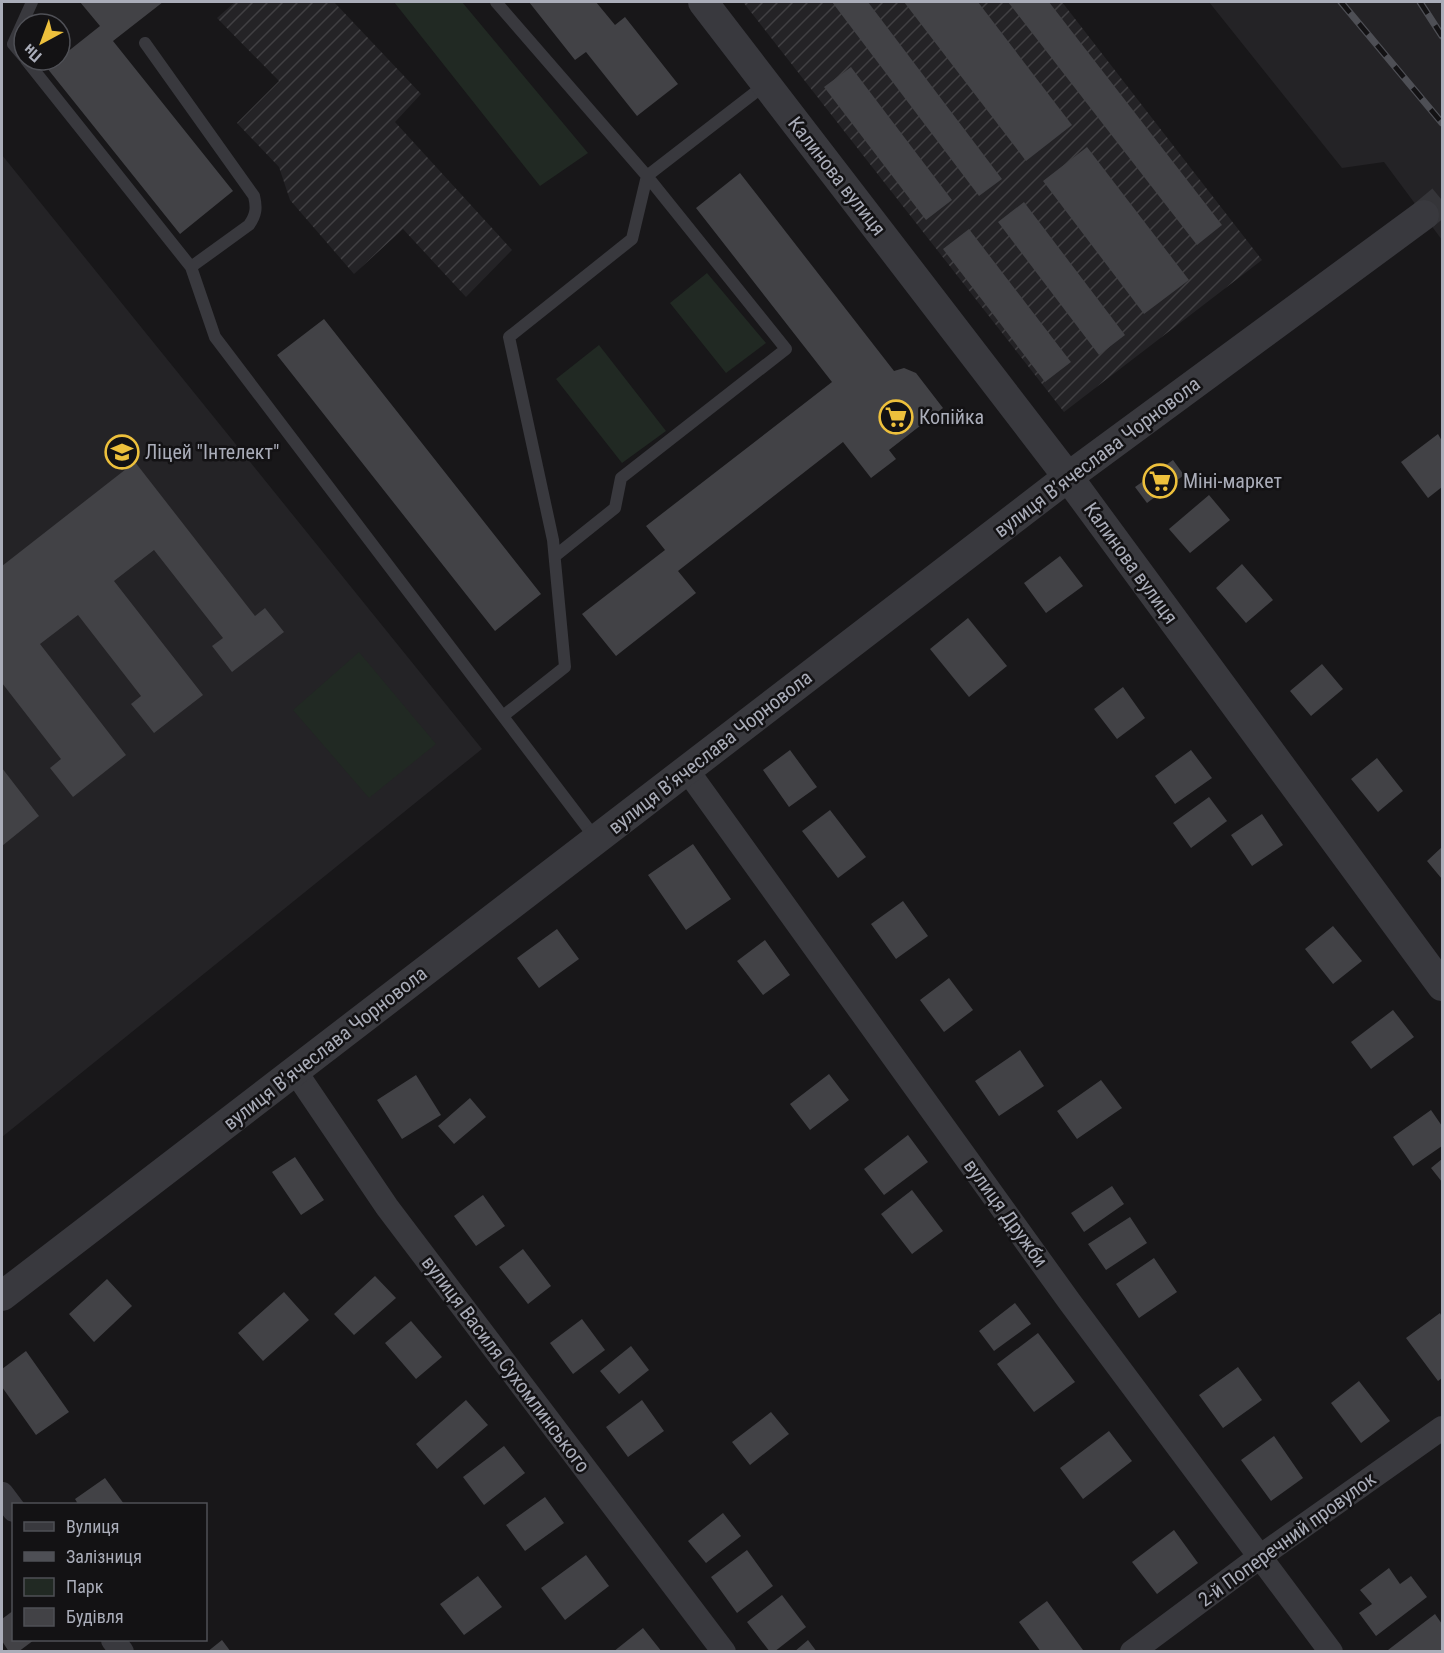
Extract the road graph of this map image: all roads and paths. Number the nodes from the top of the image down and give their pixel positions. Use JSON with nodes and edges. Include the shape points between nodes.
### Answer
{"nodes":[{"id":1,"x":496,"y":2,"type":"edge"},
{"id":2,"x":703,"y":2,"type":"edge"},
{"id":3,"x":145,"y":43,"type":"dead end"},
{"id":4,"x":35,"y":72,"type":"edge"},
{"id":5,"x":766,"y":84,"type":"junction"},
{"id":6,"x":647,"y":176,"type":"junction"},
{"id":7,"x":1424,"y":214,"type":"tunnel mouth"},
{"id":8,"x":191,"y":267,"type":"junction"},
{"id":9,"x":1068,"y":477,"type":"junction"},
{"id":10,"x":555,"y":556,"type":"junction"},
{"id":11,"x":502,"y":716,"type":"junction"},
{"id":12,"x":687,"y":770,"type":"junction"},
{"id":13,"x":596,"y":839,"type":"junction"},
{"id":14,"x":1443,"y":986,"type":"edge"},
{"id":15,"x":295,"y":1071,"type":"junction"},
{"id":16,"x":2,"y":1296,"type":"edge"},
{"id":17,"x":1443,"y":1428,"type":"edge"},
{"id":18,"x":2,"y":1494,"type":"edge"},
{"id":19,"x":12,"y":1507,"type":"edge"},
{"id":20,"x":1261,"y":1556,"type":"junction"},
{"id":21,"x":724,"y":1652,"type":"edge"},
{"id":22,"x":1132,"y":1652,"type":"edge"},
{"id":23,"x":1330,"y":1652,"type":"edge"}],
"edges":[{"from":1,"to":6,"type":"lane"},
{"from":2,"to":5,"type":"street","name":"Калинова вулиця"},
{"from":3,"to":8,"type":"lane","via":[[254,196],[256,205],[249,225]]},
{"from":4,"to":8,"type":"lane"},
{"from":5,"to":6,"type":"lane"},
{"from":5,"to":9,"type":"street","name":"Калинова вулиця"},
{"from":6,"to":10,"type":"lane","via":[[632,239],[509,337]]},
{"from":6,"to":10,"type":"lane","via":[[786,349],[621,478],[615,508]]},
{"from":7,"to":9,"type":"street","name":"вулиця Вʼячеслава Чорновола"},
{"from":8,"to":11,"type":"lane","via":[[215,337]]},
{"from":9,"to":12,"type":"street","name":"вулиця Вʼячеслава Чорновола"},
{"from":9,"to":14,"type":"street","name":"Калинова вулиця"},
{"from":10,"to":11,"type":"lane","via":[[565,667]]},
{"from":11,"to":13,"type":"lane"},
{"from":12,"to":13,"type":"street","name":"вулиця Вʼячеслава Чорновола"},
{"from":12,"to":20,"type":"street","name":"вулиця Дружби","via":[[1069,1301]]},
{"from":13,"to":15,"type":"street","name":"вулиця Вʼячеслава Чорновола"},
{"from":15,"to":16,"type":"street","name":"вулиця Вʼячеслава Чорновола"},
{"from":15,"to":21,"type":"street","name":"вулиця Василя Сухомлинського","via":[[387,1207]]},
{"from":17,"to":20,"type":"street","name":"2-й Поперечний провулок"},
{"from":18,"to":19,"type":"street"},
{"from":20,"to":22,"type":"street","name":"2-й Поперечний провулок"},
{"from":20,"to":23,"type":"street","name":"вулиця Дружби"}]}
